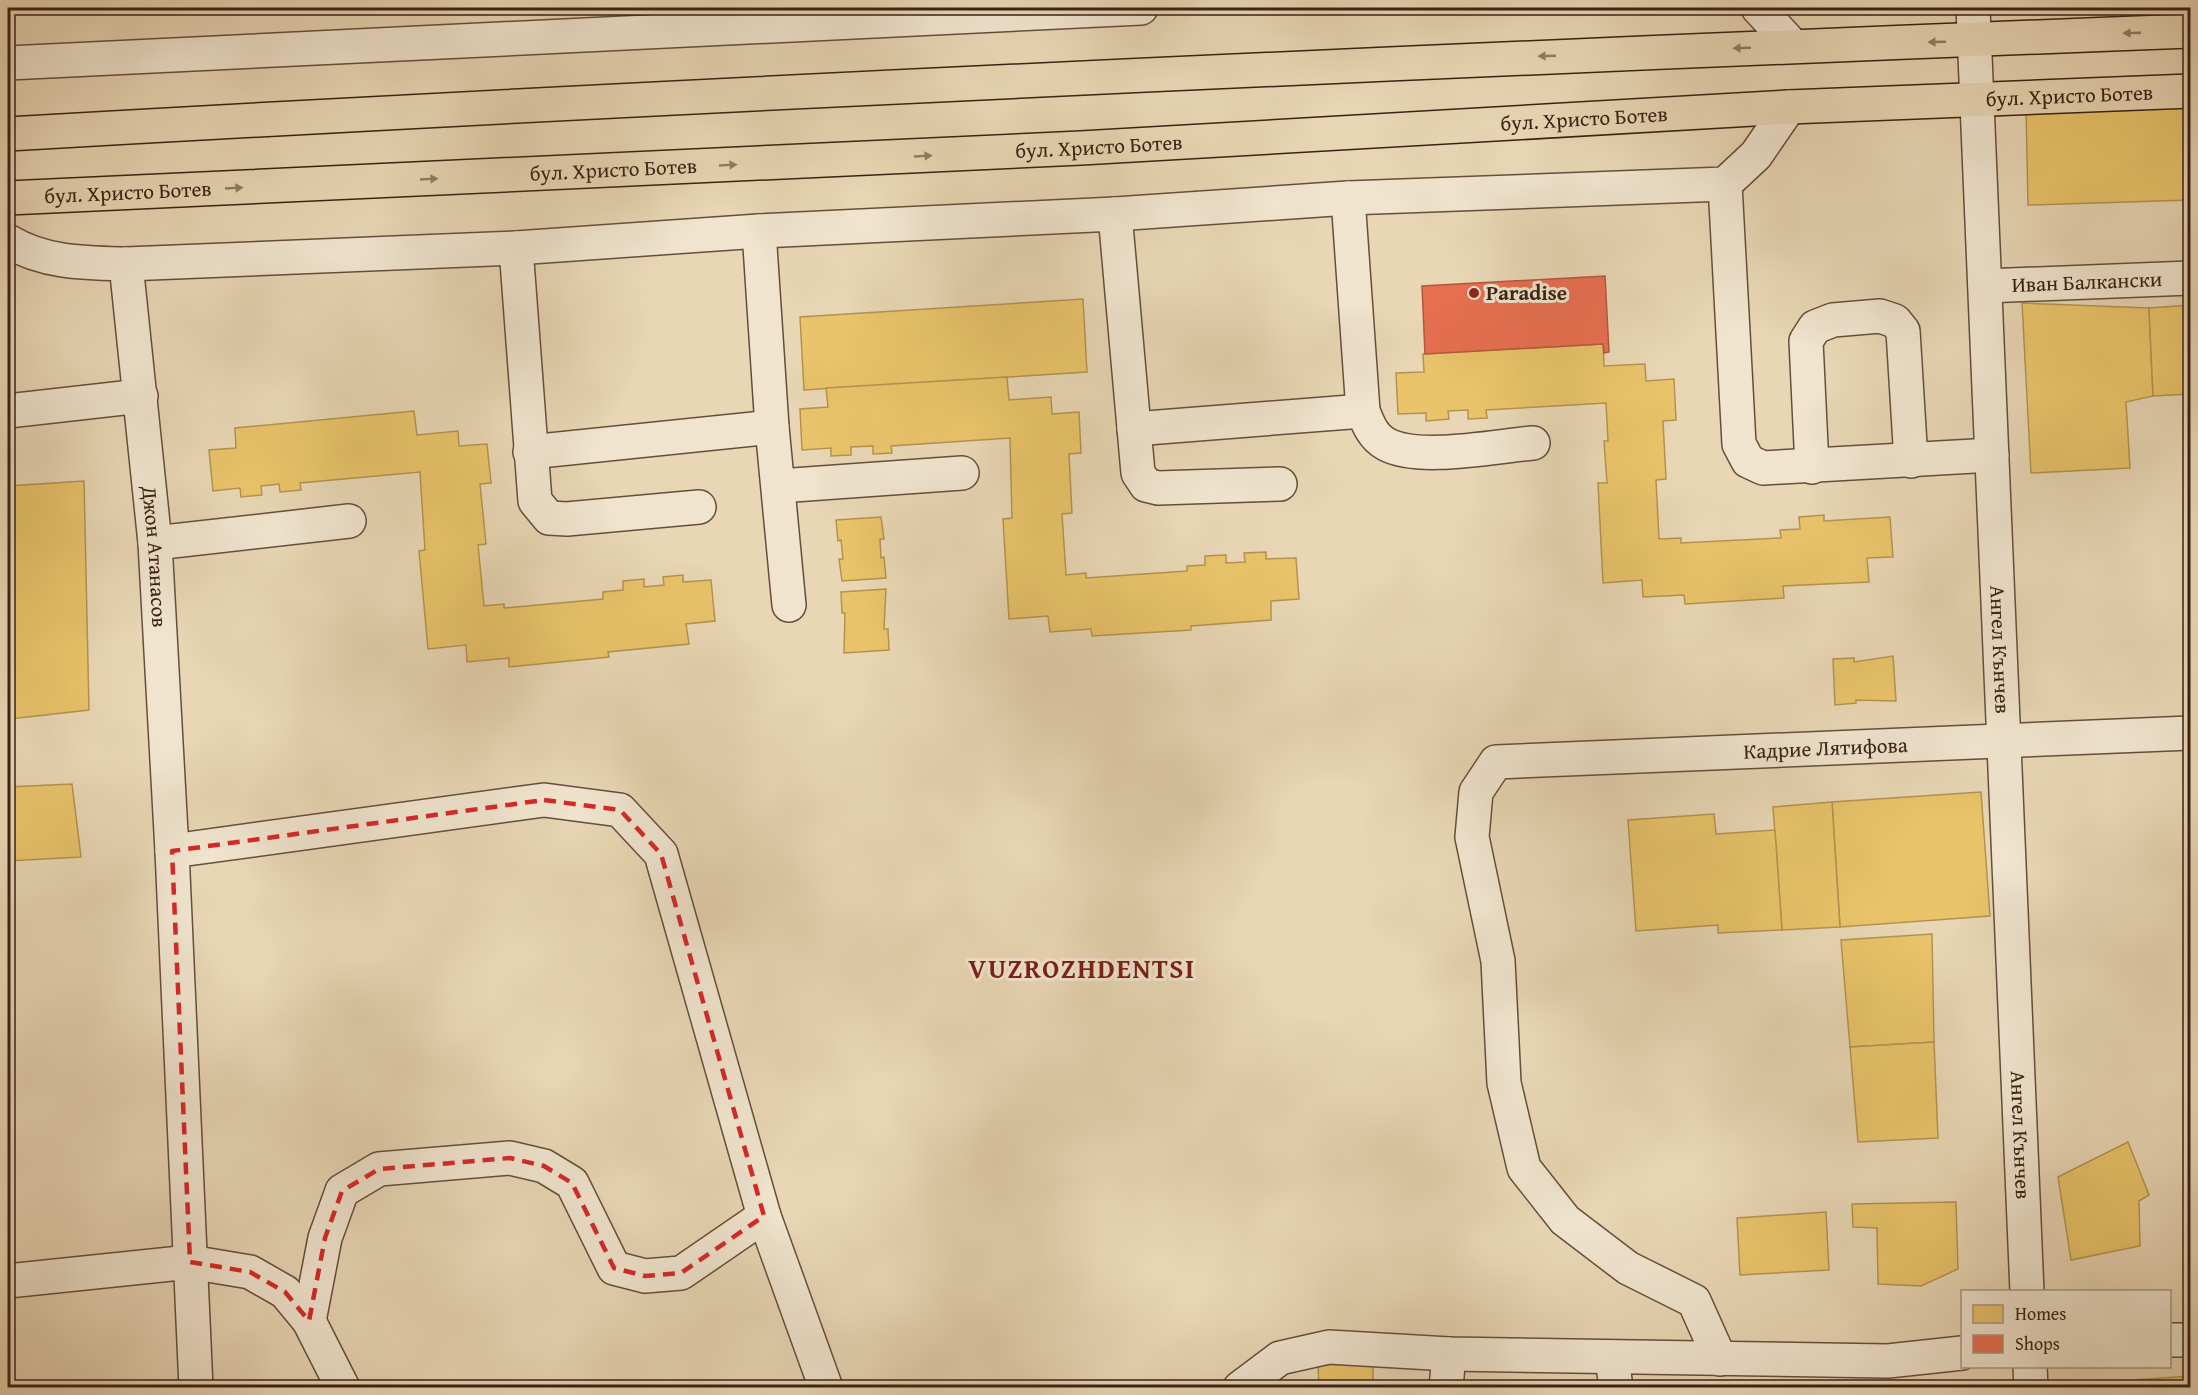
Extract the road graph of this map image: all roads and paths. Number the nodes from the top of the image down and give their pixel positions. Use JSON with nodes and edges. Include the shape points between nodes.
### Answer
{"nodes":[{"id":1,"x":1126,"y":8,"type":"edge"},
{"id":2,"x":1141,"y":8,"type":"edge"},
{"id":3,"x":1758,"y":8,"type":"edge"},
{"id":4,"x":1973,"y":8,"type":"edge"},
{"id":5,"x":2190,"y":31,"type":"edge"},
{"id":6,"x":1974,"y":40,"type":"junction"},
{"id":7,"x":1793,"y":46,"type":"junction"},
{"id":8,"x":8,"y":63,"type":"edge"},
{"id":9,"x":2190,"y":91,"type":"edge"},
{"id":10,"x":1977,"y":100,"type":"junction"},
{"id":11,"x":1789,"y":107,"type":"junction"},
{"id":12,"x":8,"y":134,"type":"edge"},
{"id":13,"x":1725,"y":184,"type":"junction"},
{"id":14,"x":8,"y":198,"type":"edge"},
{"id":15,"x":1348,"y":198,"type":"junction"},
{"id":16,"x":1115,"y":214,"type":"junction"},
{"id":17,"x":759,"y":231,"type":"junction"},
{"id":18,"x":8,"y":241,"type":"edge"},
{"id":19,"x":516,"y":248,"type":"junction"},
{"id":20,"x":126,"y":264,"type":"junction"},
{"id":21,"x":2190,"y":278,"type":"edge"},
{"id":22,"x":1985,"y":286,"type":"junction"},
{"id":23,"x":141,"y":396,"type":"junction"},
{"id":24,"x":8,"y":411,"type":"edge"},
{"id":25,"x":1363,"y":411,"type":"junction"},
{"id":26,"x":772,"y":427,"type":"junction"},
{"id":27,"x":1134,"y":429,"type":"junction"},
{"id":28,"x":1533,"y":442,"type":"dead end"},
{"id":29,"x":530,"y":452,"type":"junction"},
{"id":30,"x":1992,"y":455,"type":"junction"},
{"id":31,"x":1911,"y":461,"type":"junction"},
{"id":32,"x":1812,"y":467,"type":"junction"},
{"id":33,"x":962,"y":473,"type":"dead end"},
{"id":34,"x":1280,"y":484,"type":"dead end"},
{"id":35,"x":779,"y":486,"type":"junction"},
{"id":36,"x":699,"y":507,"type":"dead end"},
{"id":37,"x":349,"y":521,"type":"dead end"},
{"id":38,"x":155,"y":543,"type":"junction"},
{"id":39,"x":789,"y":605,"type":"dead end"},
{"id":40,"x":2190,"y":733,"type":"edge"},
{"id":41,"x":2004,"y":741,"type":"junction"},
{"id":42,"x":172,"y":851,"type":"junction"},
{"id":43,"x":764,"y":1216,"type":"junction"},
{"id":44,"x":190,"y":1262,"type":"junction"},
{"id":45,"x":8,"y":1281,"type":"edge"},
{"id":46,"x":2027,"y":1290,"type":"edge"},
{"id":47,"x":309,"y":1321,"type":"junction"},
{"id":48,"x":2171,"y":1340,"type":"edge"},
{"id":49,"x":2190,"y":1340,"type":"edge"},
{"id":50,"x":1961,"y":1353,"type":"edge"},
{"id":51,"x":1449,"y":1354,"type":"junction"},
{"id":52,"x":1720,"y":1359,"type":"junction"},
{"id":53,"x":2030,"y":1368,"type":"edge"},
{"id":54,"x":1614,"y":1372,"type":"edge"},
{"id":55,"x":1886,"y":1374,"type":"edge"},
{"id":56,"x":196,"y":1388,"type":"edge"},
{"id":57,"x":343,"y":1388,"type":"edge"},
{"id":58,"x":826,"y":1388,"type":"edge"},
{"id":59,"x":1240,"y":1388,"type":"edge"},
{"id":60,"x":1446,"y":1388,"type":"edge"},
{"id":61,"x":2031,"y":1388,"type":"edge"}],
"edges":[{"from":1,"to":2,"type":"street"},
{"from":1,"to":8,"type":"street"},
{"from":3,"to":7,"type":"street"},
{"from":4,"to":6,"type":"street","name":"Ангел Кънчев"},
{"from":5,"to":6,"type":"main road","one_way":true},
{"from":6,"to":7,"type":"main road","one_way":true},
{"from":6,"to":10,"type":"street","name":"Ангел Кънчев"},
{"from":7,"to":12,"type":"main road","one_way":true,"via":[[1282,67]]},
{"from":9,"to":10,"type":"main road","name":"бул. Христо Ботев"},
{"from":10,"to":11,"type":"main road","name":"бул. Христо Ботев"},
{"from":10,"to":22,"type":"street","name":"Ангел Кънчев"},
{"from":11,"to":13,"type":"street","via":[[1756,155]]},
{"from":14,"to":11,"type":"main road","name":"бул. Христо Ботев","one_way":true,"via":[[1081,148]]},
{"from":13,"to":15,"type":"street"},
{"from":13,"to":32,"type":"street","via":[[1739,444],[1748,461],[1763,468]]},
{"from":15,"to":16,"type":"street"},
{"from":15,"to":25,"type":"street"},
{"from":16,"to":17,"type":"street"},
{"from":16,"to":27,"type":"street"},
{"from":17,"to":19,"type":"street"},
{"from":17,"to":26,"type":"street"},
{"from":18,"to":20,"type":"street","via":[[23,250],[63,262]]},
{"from":19,"to":20,"type":"street"},
{"from":19,"to":29,"type":"street"},
{"from":20,"to":23,"type":"street","name":"Джон Атанасов"},
{"from":21,"to":22,"type":"street","name":"Иван Балкански"},
{"from":22,"to":30,"type":"street","name":"Ангел Кънчев"},
{"from":23,"to":24,"type":"street"},
{"from":23,"to":38,"type":"street","name":"Джон Атанасов"},
{"from":25,"to":27,"type":"street"},
{"from":25,"to":28,"type":"street","via":[[1371,431],[1384,444],[1401,451],[1422,453]]},
{"from":26,"to":29,"type":"street"},
{"from":26,"to":35,"type":"street"},
{"from":27,"to":34,"type":"street","via":[[1138,473],[1146,485],[1158,488]]},
{"from":29,"to":36,"type":"street","via":[[536,501],[549,518]]},
{"from":30,"to":31,"type":"street"},
{"from":30,"to":41,"type":"street","name":"Ангел Кънчев"},
{"from":31,"to":32,"type":"street"},
{"from":31,"to":32,"type":"street","via":[[1903,331],[1895,321],[1880,316],[1833,320],[1815,327],[1806,341]]},
{"from":33,"to":35,"type":"street"},
{"from":35,"to":39,"type":"street"},
{"from":37,"to":38,"type":"street"},
{"from":38,"to":42,"type":"street","name":"Джон Атанасов"},
{"from":40,"to":41,"type":"street","name":"Кадрие Лятифова"},
{"from":41,"to":46,"type":"street","name":"Ангел Кънчев"},
{"from":41,"to":52,"type":"street","name":"Кадрие Лятифова","via":[[1496,762],[1476,792],[1472,837],[1498,961],[1504,1083],[1524,1168],[1565,1220],[1628,1268],[1694,1301]]},
{"from":42,"to":43,"type":"street","via":[[544,800],[620,810],[662,854]]},
{"from":42,"to":44,"type":"street","name":"Джон Атанасов"},
{"from":43,"to":47,"type":"street","via":[[681,1273],[645,1276],[614,1268],[572,1183],[544,1166],[510,1158],[379,1169],[342,1191],[325,1238]]},
{"from":43,"to":58,"type":"street"},
{"from":44,"to":45,"type":"street"},
{"from":44,"to":47,"type":"street","via":[[250,1272],[285,1292]]},
{"from":44,"to":56,"type":"street","name":"Джон Атанасов"},
{"from":47,"to":57,"type":"street"},
{"from":48,"to":49,"type":"street"},
{"from":50,"to":55,"type":"street"},
{"from":51,"to":54,"type":"street"},
{"from":51,"to":59,"type":"street","via":[[1329,1347],[1280,1358]]},
{"from":51,"to":60,"type":"street"},
{"from":52,"to":54,"type":"street"},
{"from":52,"to":55,"type":"street"},
{"from":53,"to":61,"type":"street"}]}
